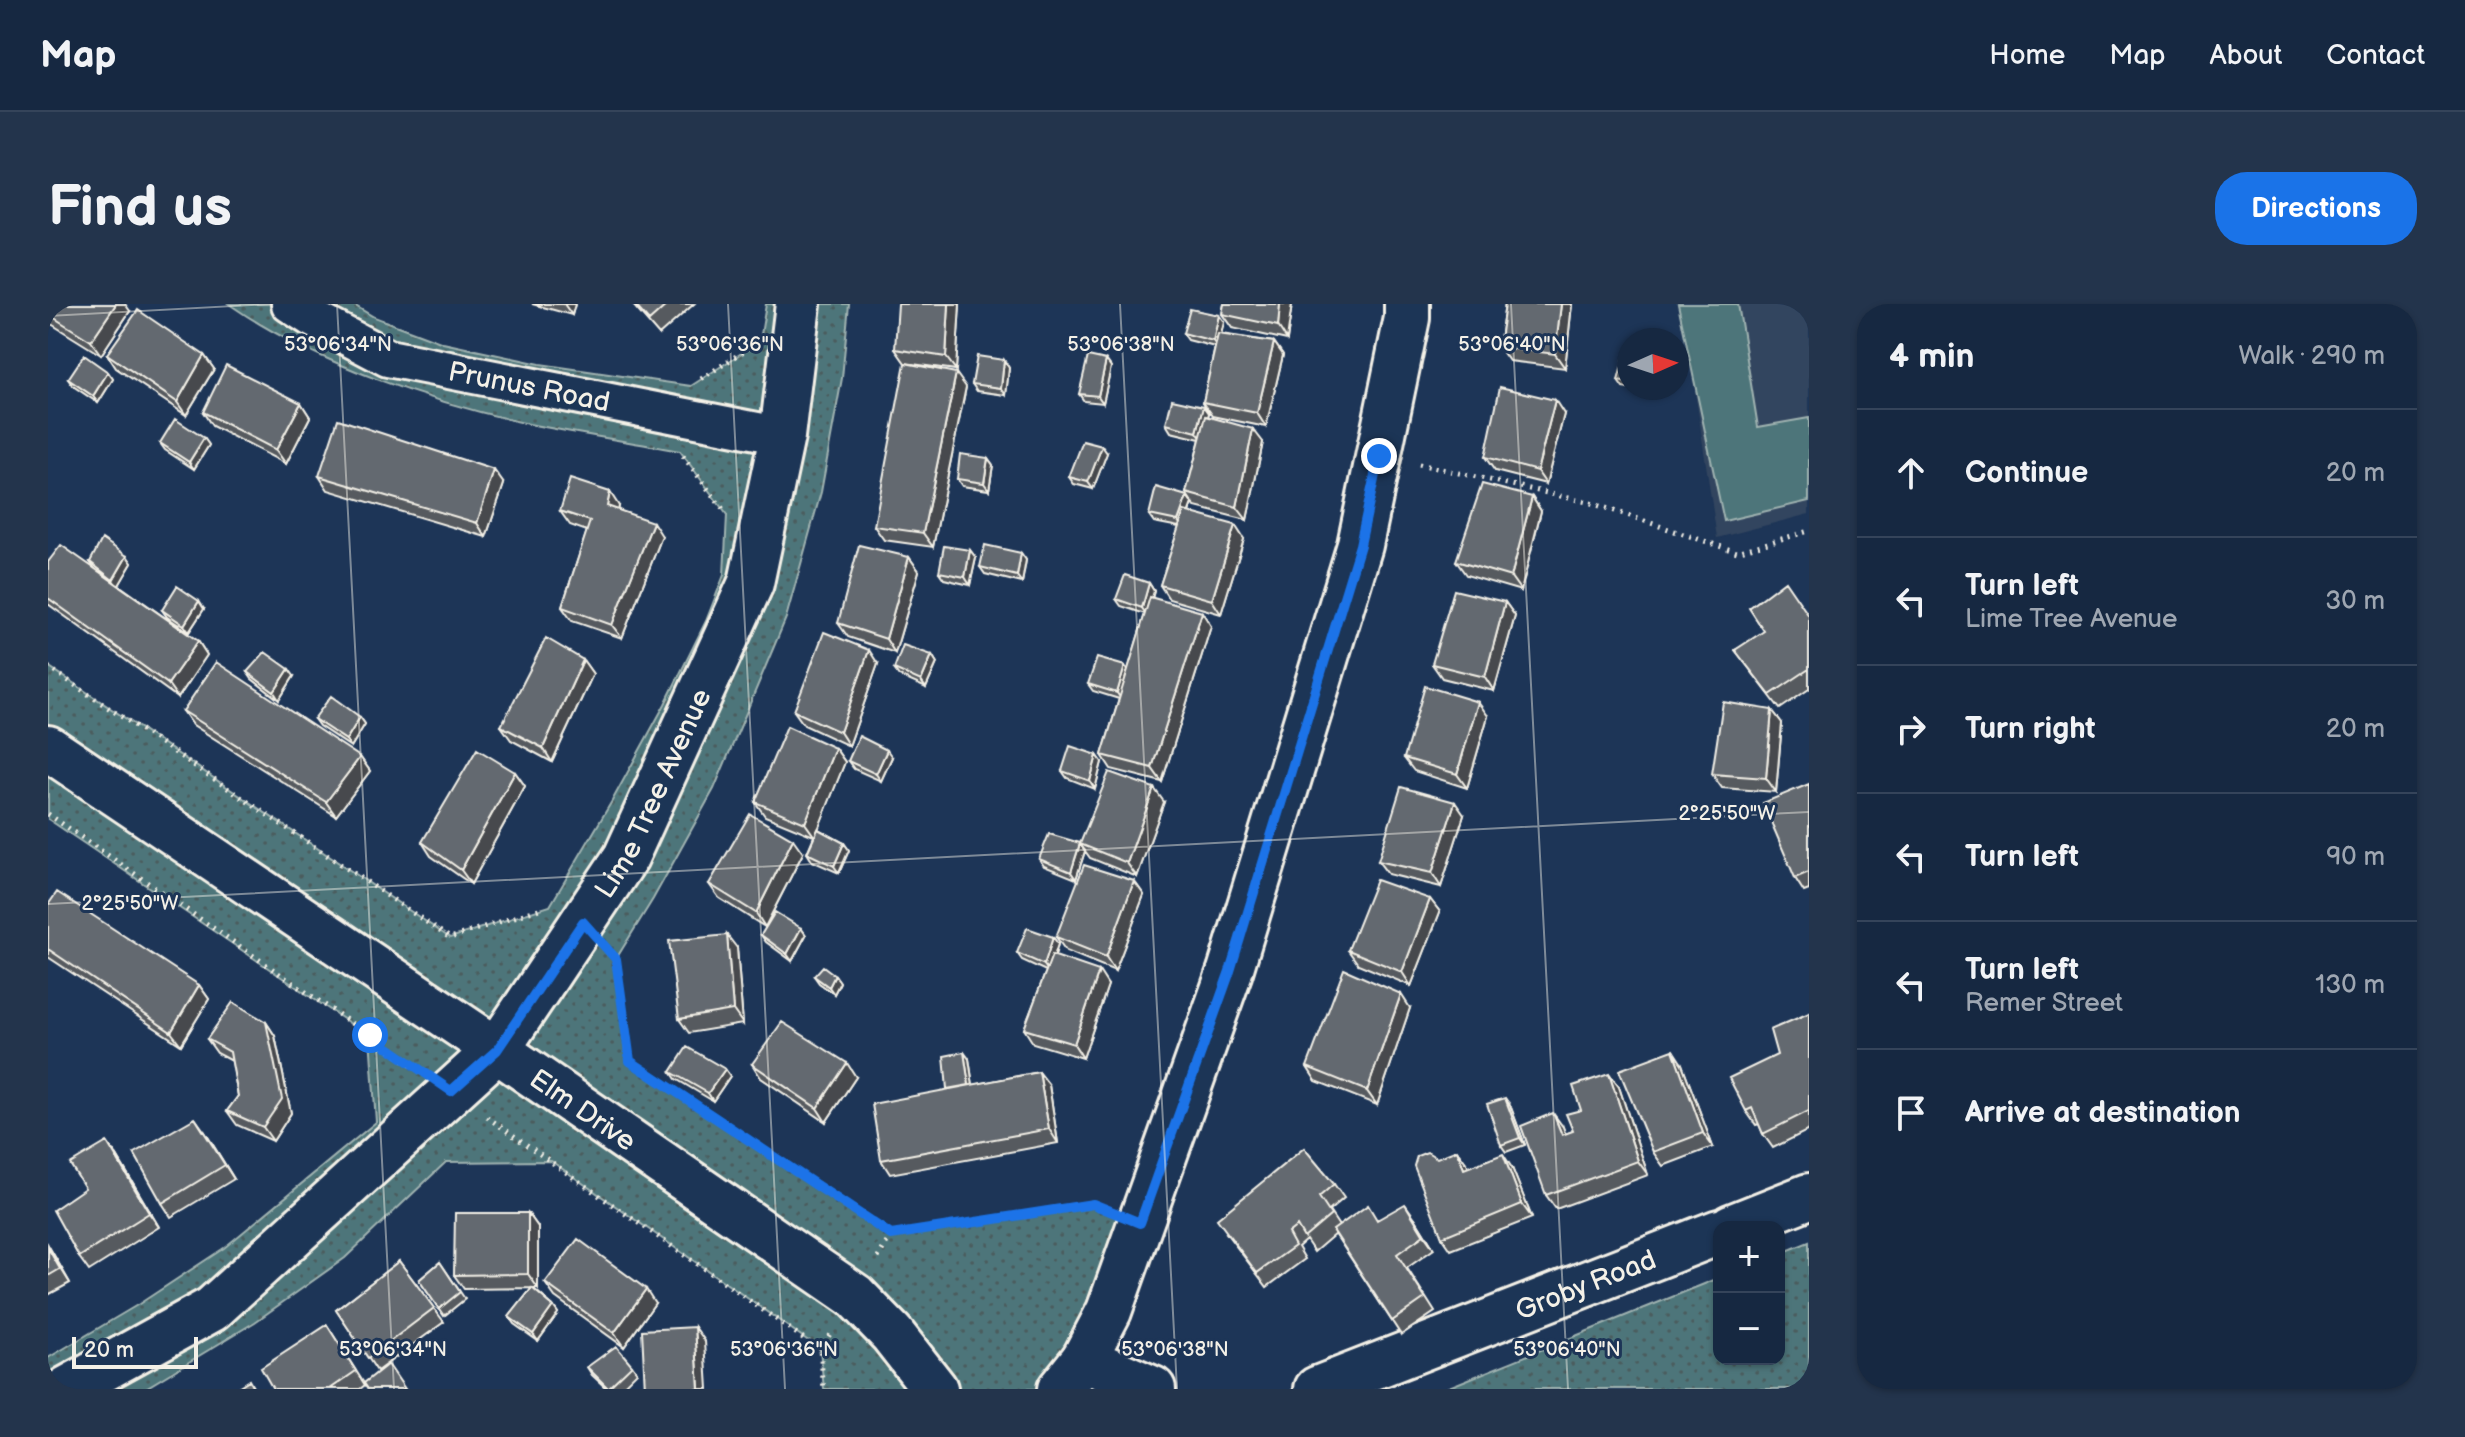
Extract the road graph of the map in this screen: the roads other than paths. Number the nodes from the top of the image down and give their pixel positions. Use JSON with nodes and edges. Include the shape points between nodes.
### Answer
{"nodes":[{"id":1,"x":290,"y":304,"type":"edge"},
{"id":2,"x":798,"y":304,"type":"edge"},
{"id":3,"x":1407,"y":304,"type":"edge"},
{"id":4,"x":782,"y":436,"type":"junction"},
{"id":5,"x":48,"y":748,"type":"edge"},
{"id":6,"x":497,"y":1050,"type":"junction"},
{"id":7,"x":1809,"y":1196,"type":"edge"},
{"id":8,"x":1746,"y":1221,"type":"edge"},
{"id":9,"x":1713,"y":1234,"type":"edge"},
{"id":10,"x":1072,"y":1374,"type":"edge"},
{"id":11,"x":67,"y":1389,"type":"edge"},
{"id":12,"x":935,"y":1389,"type":"edge"},
{"id":13,"x":1153,"y":1389,"type":"edge"},
{"id":14,"x":1317,"y":1389,"type":"edge"}],
"edges":[{"from":1,"to":4,"type":"street","name":"Prunus Road","via":[[388,358]]},
{"from":2,"to":4,"type":"street","name":"Lime Tree Avenue"},
{"from":3,"to":10,"type":"street","via":[[1360,545],[1230,971],[1109,1311]]},
{"from":4,"to":6,"type":"street","name":"Lime Tree Avenue","via":[[751,583],[626,857]]},
{"from":5,"to":6,"type":"street","name":"Elm Drive"},
{"from":6,"to":11,"type":"street","name":"Lime Tree Avenue","via":[[212,1309]]},
{"from":6,"to":12,"type":"street","name":"Elm Drive","via":[[855,1296]]},
{"from":7,"to":8,"type":"street"},
{"from":9,"to":14,"type":"street","name":"Groby Road"},
{"from":10,"to":13,"type":"street"}]}
